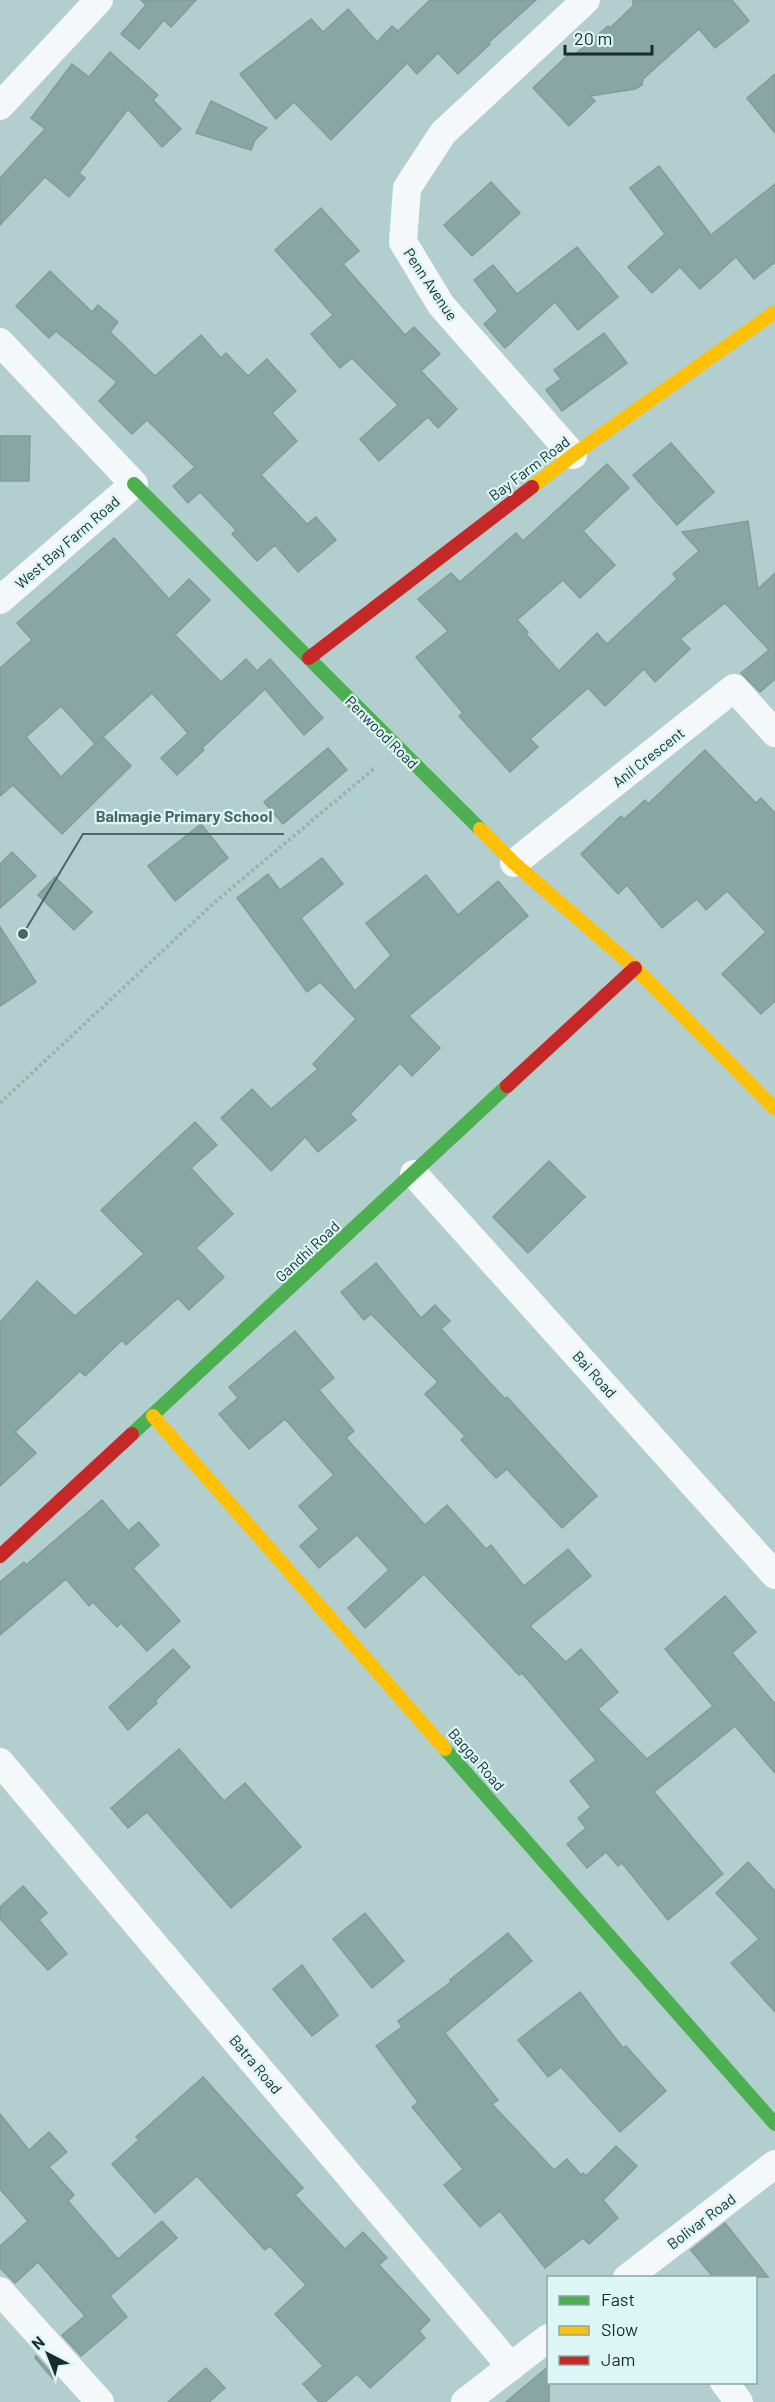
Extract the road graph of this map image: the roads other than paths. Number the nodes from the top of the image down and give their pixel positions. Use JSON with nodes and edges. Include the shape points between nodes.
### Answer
{"nodes":[{"id":1,"x":99,"y":0,"type":"edge"},
{"id":2,"x":586,"y":0,"type":"edge"},
{"id":3,"x":0,"y":106,"type":"edge"},
{"id":4,"x":775,"y":312,"type":"edge"},
{"id":5,"x":0,"y":342,"type":"edge"},
{"id":6,"x":573,"y":455,"type":"junction"},
{"id":7,"x":134,"y":484,"type":"junction"},
{"id":8,"x":0,"y":600,"type":"edge"},
{"id":9,"x":309,"y":658,"type":"junction"},
{"id":10,"x":775,"y":733,"type":"edge"},
{"id":11,"x":514,"y":863,"type":"junction"},
{"id":12,"x":635,"y":968,"type":"junction"},
{"id":13,"x":775,"y":1109,"type":"edge"},
{"id":14,"x":414,"y":1174,"type":"junction"},
{"id":15,"x":153,"y":1416,"type":"junction"},
{"id":16,"x":0,"y":1556,"type":"edge"},
{"id":17,"x":775,"y":1575,"type":"edge"},
{"id":18,"x":0,"y":1762,"type":"edge"},
{"id":19,"x":775,"y":2124,"type":"edge"},
{"id":20,"x":775,"y":2164,"type":"edge"},
{"id":21,"x":636,"y":2275,"type":"edge"},
{"id":22,"x":0,"y":2291,"type":"edge"},
{"id":23,"x":547,"y":2340,"type":"edge"},
{"id":24,"x":512,"y":2367,"type":"junction"},
{"id":25,"x":726,"y":2384,"type":"edge"},
{"id":26,"x":100,"y":2402,"type":"edge"},
{"id":27,"x":465,"y":2402,"type":"edge"},
{"id":28,"x":739,"y":2402,"type":"edge"}],
"edges":[{"from":1,"to":3,"type":"street"},
{"from":2,"to":6,"type":"street","name":"Penn Avenue","via":[[443,133],[407,188],[403,242],[441,305]]},
{"from":4,"to":6,"type":"street","name":"Bay Farm Road"},
{"from":5,"to":7,"type":"street","name":"Penwood Road"},
{"from":6,"to":9,"type":"street","name":"Bay Farm Road"},
{"from":7,"to":8,"type":"street","name":"West Bay Farm Road"},
{"from":7,"to":9,"type":"street","name":"Penwood Road"},
{"from":9,"to":11,"type":"street","name":"Penwood Road"},
{"from":10,"to":11,"type":"street","name":"Anil Crescent","via":[[734,688]]},
{"from":11,"to":12,"type":"street","name":"Penwood Road"},
{"from":12,"to":13,"type":"street","name":"Penwood Road"},
{"from":12,"to":14,"type":"street","name":"Gandhi Road"},
{"from":14,"to":15,"type":"street","name":"Gandhi Road"},
{"from":14,"to":17,"type":"street","name":"Bai Road"},
{"from":15,"to":16,"type":"street","name":"Gandhi Road"},
{"from":15,"to":19,"type":"street","name":"Bagga Road"},
{"from":18,"to":24,"type":"street","name":"Batra Road"},
{"from":20,"to":21,"type":"street","name":"Bolivar Road"},
{"from":22,"to":26,"type":"street"},
{"from":23,"to":24,"type":"street"},
{"from":24,"to":27,"type":"street"},
{"from":25,"to":28,"type":"street"}]}
